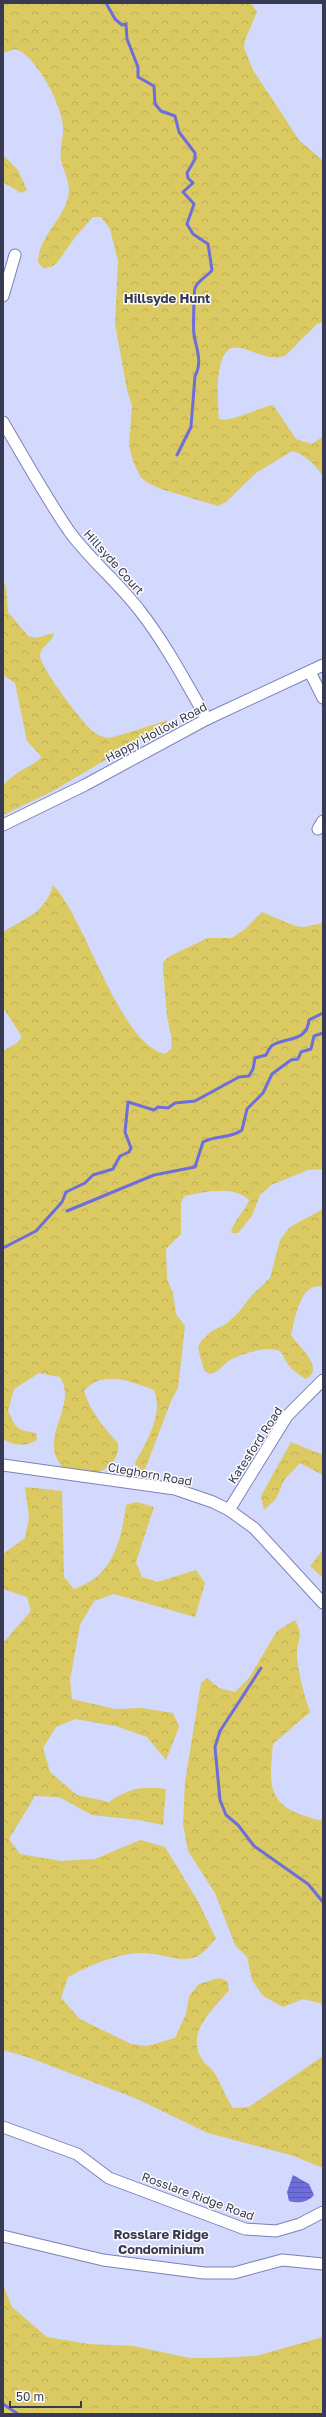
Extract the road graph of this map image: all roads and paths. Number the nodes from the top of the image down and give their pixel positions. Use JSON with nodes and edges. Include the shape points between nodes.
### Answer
{"nodes":[{"id":1,"x":15,"y":254,"type":"dead end"},
{"id":2,"x":3,"y":296,"type":"edge"},
{"id":3,"x":3,"y":422,"type":"edge"},
{"id":4,"x":323,"y":665,"type":"edge"},
{"id":5,"x":310,"y":672,"type":"junction"},
{"id":6,"x":323,"y":698,"type":"edge"},
{"id":7,"x":207,"y":719,"type":"junction"},
{"id":8,"x":3,"y":825,"type":"edge"},
{"id":9,"x":323,"y":1380,"type":"edge"},
{"id":10,"x":3,"y":1465,"type":"edge"},
{"id":11,"x":229,"y":1510,"type":"junction"},
{"id":12,"x":323,"y":1603,"type":"edge"},
{"id":13,"x":3,"y":2127,"type":"edge"},
{"id":14,"x":323,"y":2212,"type":"edge"},
{"id":15,"x":3,"y":2236,"type":"edge"},
{"id":16,"x":323,"y":2264,"type":"edge"}],
"edges":[{"from":1,"to":2,"type":"street"},
{"from":3,"to":7,"type":"street","name":"Hillsyde Court","via":[[70,532],[140,611]]},
{"from":4,"to":5,"type":"street","name":"Happy Hollow Road"},
{"from":5,"to":6,"type":"street"},
{"from":5,"to":7,"type":"street","name":"Happy Hollow Road"},
{"from":7,"to":8,"type":"street","name":"Happy Hollow Road","via":[[85,785]]},
{"from":9,"to":11,"type":"street","name":"Katesford Road","via":[[287,1416]]},
{"from":10,"to":11,"type":"street","name":"Cleghorn Road","via":[[175,1489]]},
{"from":11,"to":12,"type":"street","name":"Cleghorn Road","via":[[271,1545]]},
{"from":13,"to":14,"type":"street","name":"Rosslare Ridge Road","via":[[77,2154],[109,2178],[246,2229],[276,2231],[300,2224]]},
{"from":15,"to":16,"type":"street","via":[[104,2260],[204,2273],[234,2272],[282,2260]]}]}
